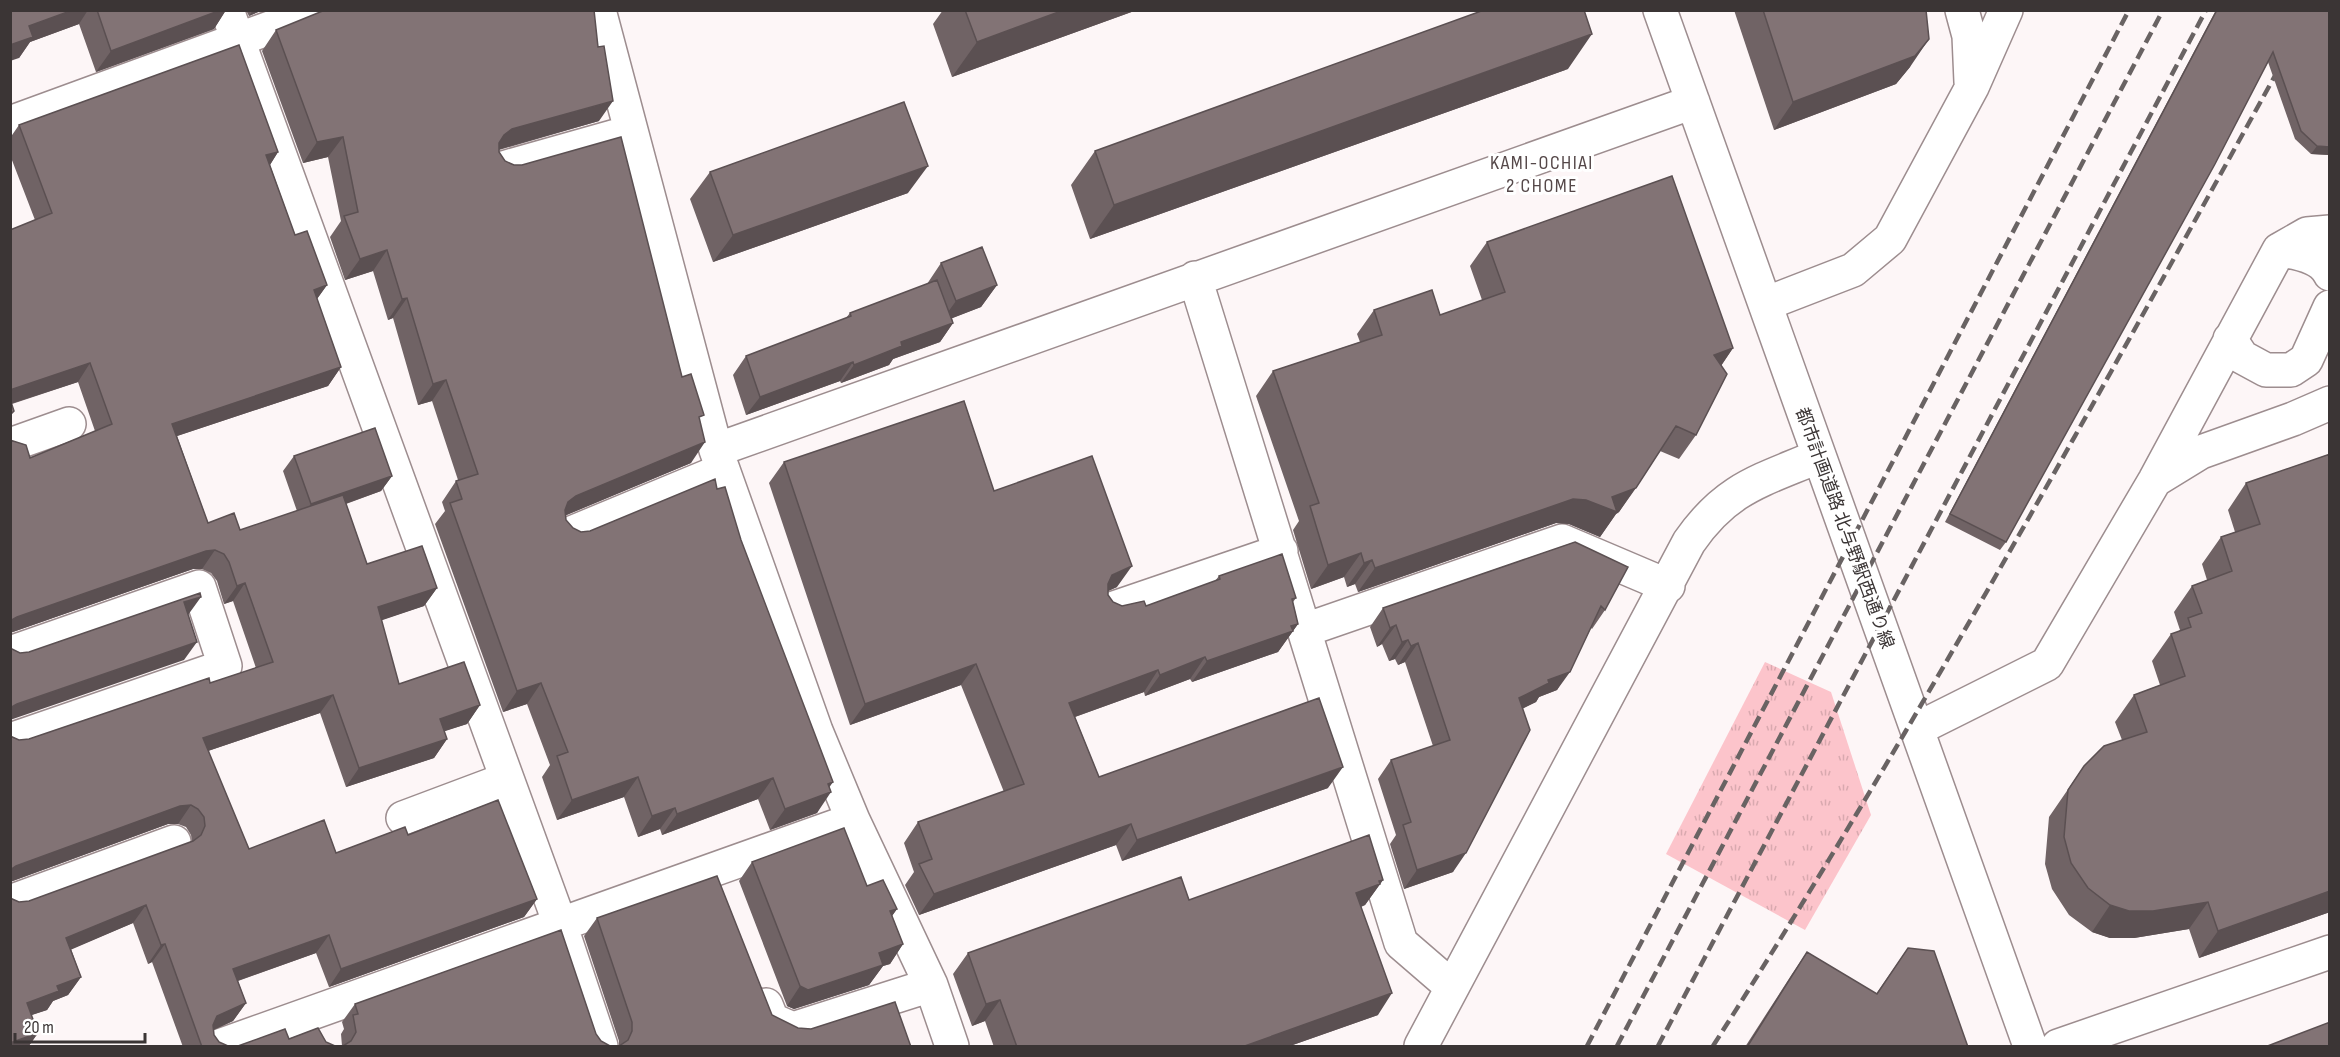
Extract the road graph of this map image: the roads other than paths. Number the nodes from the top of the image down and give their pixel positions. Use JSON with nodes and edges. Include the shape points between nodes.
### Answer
{"nodes":[{"id":1,"x":319,"y":10,"type":"edge"},
{"id":2,"x":599,"y":10,"type":"edge"},
{"id":3,"x":1660,"y":10,"type":"edge"},
{"id":4,"x":1962,"y":10,"type":"edge"},
{"id":5,"x":2006,"y":10,"type":"edge"},
{"id":6,"x":232,"y":25,"type":"edge"},
{"id":7,"x":1972,"y":87,"type":"junction"},
{"id":8,"x":1693,"y":102,"type":"junction"},
{"id":9,"x":10,"y":123,"type":"edge"},
{"id":10,"x":630,"y":132,"type":"junction"},
{"id":11,"x":503,"y":168,"type":"edge"},
{"id":12,"x":2330,"y":232,"type":"edge"},
{"id":13,"x":2278,"y":250,"type":"junction"},
{"id":14,"x":2330,"y":274,"type":"edge"},
{"id":15,"x":1195,"y":278,"type":"junction"},
{"id":16,"x":1765,"y":304,"type":"junction"},
{"id":17,"x":2330,"y":307,"type":"edge"},
{"id":18,"x":2230,"y":339,"type":"junction"},
{"id":19,"x":2330,"y":403,"type":"edge"},
{"id":20,"x":69,"y":424,"type":"dead end"},
{"id":21,"x":10,"y":445,"type":"edge"},
{"id":22,"x":1819,"y":456,"type":"junction"},
{"id":23,"x":720,"y":460,"type":"junction"},
{"id":24,"x":2155,"y":480,"type":"junction"},
{"id":25,"x":569,"y":534,"type":"edge"},
{"id":26,"x":1281,"y":551,"type":"junction"},
{"id":27,"x":1668,"y":586,"type":"junction"},
{"id":28,"x":1111,"y":609,"type":"edge"},
{"id":29,"x":1305,"y":630,"type":"junction"},
{"id":30,"x":10,"y":653,"type":"edge"},
{"id":31,"x":1917,"y":729,"type":"junction"},
{"id":32,"x":10,"y":740,"type":"edge"},
{"id":33,"x":507,"y":779,"type":"junction"},
{"id":34,"x":403,"y":818,"type":"dead end"},
{"id":35,"x":853,"y":820,"type":"junction"},
{"id":36,"x":174,"y":842,"type":"dead end"},
{"id":37,"x":714,"y":869,"type":"junction"},
{"id":38,"x":10,"y":902,"type":"edge"},
{"id":39,"x":726,"y":902,"type":"edge"},
{"id":40,"x":560,"y":924,"type":"junction"},
{"id":41,"x":2330,"y":952,"type":"edge"},
{"id":42,"x":755,"y":977,"type":"edge"},
{"id":43,"x":931,"y":985,"type":"junction"},
{"id":44,"x":1452,"y":987,"type":"junction"},
{"id":45,"x":219,"y":1047,"type":"edge"},
{"id":46,"x":601,"y":1047,"type":"edge"},
{"id":47,"x":952,"y":1047,"type":"edge"},
{"id":48,"x":1421,"y":1047,"type":"edge"},
{"id":49,"x":2030,"y":1047,"type":"edge"},
{"id":50,"x":2058,"y":1047,"type":"edge"}],
"edges":[{"from":1,"to":6,"type":"street"},
{"from":2,"to":10,"type":"street"},
{"from":3,"to":8,"type":"street","name":"都市計画道路 北与野駅西通り線"},
{"from":4,"to":7,"type":"street","via":[[1969,36]]},
{"from":5,"to":7,"type":"street"},
{"from":6,"to":9,"type":"street"},
{"from":6,"to":33,"type":"street"},
{"from":7,"to":16,"type":"street","via":[[1890,239],[1853,270]]},
{"from":8,"to":15,"type":"street"},
{"from":8,"to":16,"type":"street","name":"都市計画道路 北与野駅西通り線"},
{"from":10,"to":11,"type":"street"},
{"from":10,"to":23,"type":"street"},
{"from":12,"to":13,"type":"street","via":[[2307,234]]},
{"from":13,"to":14,"type":"street","via":[[2316,260]]},
{"from":13,"to":18,"type":"street"},
{"from":15,"to":23,"type":"street"},
{"from":15,"to":26,"type":"street"},
{"from":16,"to":22,"type":"street","name":"都市計画道路 北与野駅西通り線"},
{"from":17,"to":18,"type":"street","via":[[2306,360],[2291,370],[2266,370],[2242,357]]},
{"from":18,"to":24,"type":"street"},
{"from":19,"to":24,"type":"street","via":[[2201,452]]},
{"from":20,"to":21,"type":"street"},
{"from":22,"to":27,"type":"street","via":[[1741,489],[1722,502],[1689,542]]},
{"from":22,"to":31,"type":"street","name":"都市計画道路 北与野駅西通り線"},
{"from":23,"to":25,"type":"street"},
{"from":23,"to":35,"type":"street","via":[[816,731]]},
{"from":24,"to":31,"type":"street","via":[[2047,664]]},
{"from":26,"to":28,"type":"street"},
{"from":26,"to":29,"type":"street"},
{"from":27,"to":29,"type":"street","via":[[1562,541]]},
{"from":27,"to":44,"type":"street"},
{"from":29,"to":44,"type":"street","via":[[1401,943]]},
{"from":30,"to":32,"type":"street","via":[[199,587],[225,666]]},
{"from":31,"to":49,"type":"street","name":"都市計画道路 北与野駅西通り線"},
{"from":33,"to":34,"type":"street"},
{"from":33,"to":40,"type":"street"},
{"from":35,"to":37,"type":"street"},
{"from":35,"to":43,"type":"street"},
{"from":36,"to":38,"type":"street"},
{"from":37,"to":39,"type":"street"},
{"from":37,"to":40,"type":"street"},
{"from":40,"to":45,"type":"street","via":[[318,1024]]},
{"from":40,"to":46,"type":"street"},
{"from":41,"to":50,"type":"street"},
{"from":42,"to":43,"type":"street","via":[[772,1020],[793,1029]]},
{"from":43,"to":47,"type":"street"},
{"from":44,"to":48,"type":"street"}]}
